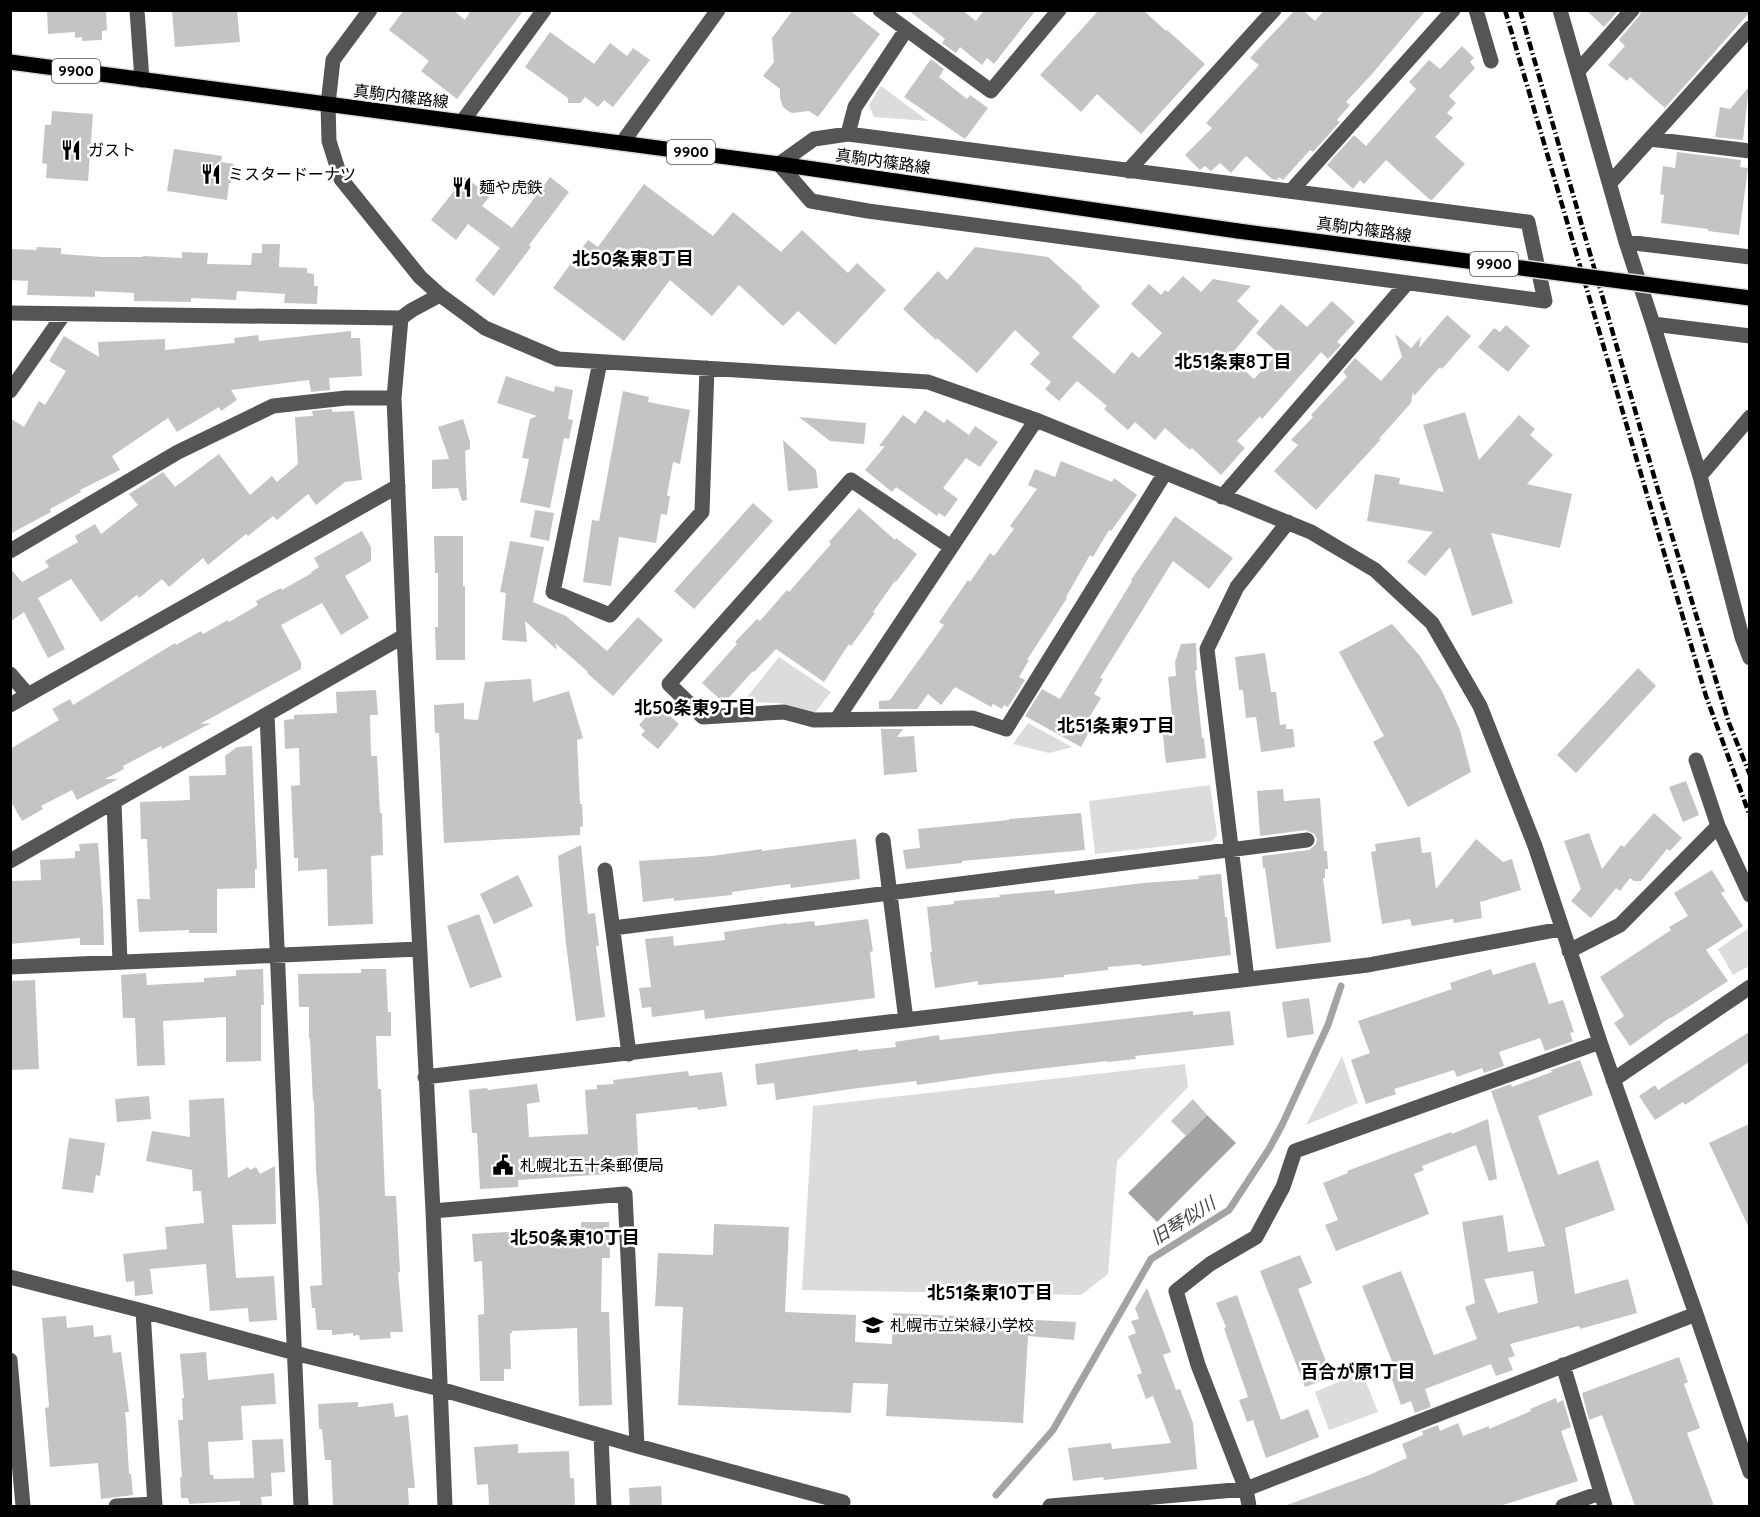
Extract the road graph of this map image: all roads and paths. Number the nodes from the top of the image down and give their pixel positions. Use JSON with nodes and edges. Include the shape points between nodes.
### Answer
{"nodes":[{"id":1,"x":137,"y":10,"type":"edge"},
{"id":2,"x":370,"y":10,"type":"edge"},
{"id":3,"x":544,"y":10,"type":"edge"},
{"id":4,"x":718,"y":10,"type":"edge"},
{"id":5,"x":880,"y":10,"type":"edge"},
{"id":6,"x":1059,"y":10,"type":"edge"},
{"id":7,"x":1274,"y":10,"type":"edge"},
{"id":8,"x":1453,"y":10,"type":"edge"},
{"id":9,"x":1476,"y":10,"type":"edge"},
{"id":10,"x":1560,"y":10,"type":"edge"},
{"id":11,"x":1632,"y":10,"type":"edge"},
{"id":12,"x":1749,"y":28,"type":"edge"},
{"id":13,"x":906,"y":30,"type":"junction"},
{"id":14,"x":1491,"y":61,"type":"dead end"},
{"id":15,"x":10,"y":62,"type":"edge"},
{"id":16,"x":1578,"y":71,"type":"junction"},
{"id":17,"x":142,"y":80,"type":"junction"},
{"id":18,"x":328,"y":105,"type":"junction"},
{"id":19,"x":462,"y":122,"type":"junction"},
{"id":20,"x":848,"y":134,"type":"junction"},
{"id":21,"x":1650,"y":139,"type":"junction"},
{"id":22,"x":622,"y":143,"type":"junction"},
{"id":23,"x":1749,"y":151,"type":"edge"},
{"id":24,"x":779,"y":164,"type":"junction"},
{"id":25,"x":1128,"y":171,"type":"junction"},
{"id":26,"x":1610,"y":183,"type":"junction"},
{"id":27,"x":1291,"y":191,"type":"junction"},
{"id":28,"x":1626,"y":242,"type":"junction"},
{"id":29,"x":1749,"y":257,"type":"edge"},
{"id":30,"x":1407,"y":283,"type":"junction"},
{"id":31,"x":440,"y":295,"type":"junction"},
{"id":32,"x":1749,"y":298,"type":"edge"},
{"id":33,"x":10,"y":313,"type":"edge"},
{"id":34,"x":64,"y":314,"type":"junction"},
{"id":35,"x":401,"y":318,"type":"junction"},
{"id":36,"x":1653,"y":324,"type":"junction"},
{"id":37,"x":1749,"y":336,"type":"edge"},
{"id":38,"x":600,"y":362,"type":"junction"},
{"id":39,"x":707,"y":368,"type":"junction"},
{"id":40,"x":10,"y":391,"type":"edge"},
{"id":41,"x":394,"y":398,"type":"junction"},
{"id":42,"x":1749,"y":417,"type":"edge"},
{"id":43,"x":1036,"y":420,"type":"junction"},
{"id":44,"x":1165,"y":473,"type":"junction"},
{"id":45,"x":1700,"y":476,"type":"junction"},
{"id":46,"x":398,"y":486,"type":"junction"},
{"id":47,"x":1222,"y":497,"type":"junction"},
{"id":48,"x":1288,"y":522,"type":"junction"},
{"id":49,"x":951,"y":547,"type":"junction"},
{"id":50,"x":10,"y":551,"type":"edge"},
{"id":51,"x":1746,"y":633,"type":"edge"},
{"id":52,"x":404,"y":636,"type":"junction"},
{"id":53,"x":1749,"y":658,"type":"edge"},
{"id":54,"x":10,"y":674,"type":"edge"},
{"id":55,"x":28,"y":695,"type":"junction"},
{"id":56,"x":10,"y":705,"type":"edge"},
{"id":57,"x":267,"y":714,"type":"junction"},
{"id":58,"x":837,"y":719,"type":"junction"},
{"id":59,"x":1696,"y":760,"type":"dead end"},
{"id":60,"x":114,"y":802,"type":"junction"},
{"id":61,"x":1718,"y":826,"type":"junction"},
{"id":62,"x":884,"y":840,"type":"dead end"},
{"id":63,"x":1307,"y":840,"type":"dead end"},
{"id":64,"x":1232,"y":851,"type":"junction"},
{"id":65,"x":10,"y":861,"type":"edge"},
{"id":66,"x":605,"y":870,"type":"dead end"},
{"id":67,"x":890,"y":894,"type":"junction"},
{"id":68,"x":1749,"y":895,"type":"edge"},
{"id":69,"x":613,"y":928,"type":"junction"},
{"id":70,"x":1561,"y":929,"type":"junction"},
{"id":71,"x":419,"y":949,"type":"junction"},
{"id":72,"x":1569,"y":951,"type":"junction"},
{"id":73,"x":277,"y":954,"type":"junction"},
{"id":74,"x":120,"y":962,"type":"junction"},
{"id":75,"x":10,"y":967,"type":"edge"},
{"id":76,"x":1248,"y":979,"type":"junction"},
{"id":77,"x":1749,"y":987,"type":"edge"},
{"id":78,"x":906,"y":1020,"type":"junction"},
{"id":79,"x":1600,"y":1042,"type":"junction"},
{"id":80,"x":629,"y":1054,"type":"junction"},
{"id":81,"x":425,"y":1077,"type":"junction"},
{"id":82,"x":1613,"y":1080,"type":"junction"},
{"id":83,"x":433,"y":1210,"type":"junction"},
{"id":84,"x":10,"y":1277,"type":"edge"},
{"id":85,"x":143,"y":1311,"type":"junction"},
{"id":86,"x":1696,"y":1314,"type":"junction"},
{"id":87,"x":293,"y":1353,"type":"junction"},
{"id":88,"x":10,"y":1360,"type":"edge"},
{"id":89,"x":1563,"y":1365,"type":"junction"},
{"id":90,"x":440,"y":1389,"type":"junction"},
{"id":91,"x":601,"y":1436,"type":"junction"},
{"id":92,"x":637,"y":1446,"type":"junction"},
{"id":93,"x":1749,"y":1472,"type":"edge"},
{"id":94,"x":1246,"y":1489,"type":"junction"},
{"id":95,"x":1602,"y":1500,"type":"edge"},
{"id":96,"x":843,"y":1502,"type":"dead end"},
{"id":97,"x":155,"y":1505,"type":"edge"},
{"id":98,"x":23,"y":1506,"type":"edge"},
{"id":99,"x":116,"y":1506,"type":"edge"},
{"id":100,"x":301,"y":1506,"type":"edge"},
{"id":101,"x":445,"y":1506,"type":"edge"},
{"id":102,"x":604,"y":1506,"type":"edge"},
{"id":103,"x":1050,"y":1506,"type":"edge"},
{"id":104,"x":1249,"y":1506,"type":"edge"},
{"id":105,"x":1563,"y":1506,"type":"edge"}],
"edges":[{"from":1,"to":17,"type":"street"},
{"from":2,"to":18,"type":"street","via":[[333,60]]},
{"from":3,"to":19,"type":"street"},
{"from":4,"to":22,"type":"street"},
{"from":5,"to":13,"type":"street"},
{"from":6,"to":13,"type":"street","via":[[991,90]]},
{"from":7,"to":25,"type":"street"},
{"from":8,"to":27,"type":"street"},
{"from":9,"to":14,"type":"street"},
{"from":10,"to":16,"type":"street"},
{"from":11,"to":16,"type":"street"},
{"from":12,"to":21,"type":"street"},
{"from":13,"to":20,"type":"street","via":[[855,107]]},
{"from":15,"to":17,"type":"main road","name":"真駒内篠路線","number":"9900"},
{"from":16,"to":26,"type":"street"},
{"from":17,"to":18,"type":"main road","name":"真駒内篠路線","number":"9900"},
{"from":18,"to":19,"type":"main road","name":"真駒内篠路線","number":"9900"},
{"from":18,"to":31,"type":"street","via":[[328,141],[341,180]]},
{"from":19,"to":22,"type":"main road","name":"真駒内篠路線","number":"9900"},
{"from":20,"to":24,"type":"street","via":[[814,139]]},
{"from":20,"to":25,"type":"street"},
{"from":21,"to":23,"type":"street"},
{"from":21,"to":26,"type":"street"},
{"from":22,"to":24,"type":"main road","name":"真駒内篠路線","number":"9900"},
{"from":24,"to":30,"type":"street","via":[[811,201]]},
{"from":24,"to":32,"type":"main road","name":"真駒内篠路線","number":"9900","bridge":true,"via":[[1239,231]]},
{"from":25,"to":27,"type":"street"},
{"from":26,"to":28,"type":"street"},
{"from":27,"to":30,"type":"street","via":[[1528,222],[1545,301]]},
{"from":28,"to":29,"type":"street"},
{"from":28,"to":36,"type":"street"},
{"from":30,"to":47,"type":"street"},
{"from":31,"to":35,"type":"street"},
{"from":31,"to":38,"type":"street","via":[[484,328],[558,359]]},
{"from":33,"to":34,"type":"street"},
{"from":34,"to":35,"type":"street"},
{"from":34,"to":40,"type":"street"},
{"from":35,"to":41,"type":"street"},
{"from":36,"to":37,"type":"street"},
{"from":36,"to":45,"type":"street"},
{"from":38,"to":39,"type":"street"},
{"from":38,"to":39,"type":"street","via":[[553,592],[610,615],[702,512]]},
{"from":39,"to":43,"type":"street","via":[[928,382]]},
{"from":41,"to":46,"type":"street"},
{"from":41,"to":50,"type":"street","via":[[346,398],[273,406],[178,452]]},
{"from":42,"to":45,"type":"street"},
{"from":43,"to":44,"type":"street"},
{"from":43,"to":49,"type":"street"},
{"from":44,"to":47,"type":"street"},
{"from":44,"to":58,"type":"street","via":[[1006,729],[973,718]]},
{"from":45,"to":51,"type":"street"},
{"from":46,"to":52,"type":"street"},
{"from":46,"to":55,"type":"street"},
{"from":47,"to":48,"type":"street"},
{"from":48,"to":64,"type":"street","via":[[1237,587],[1207,649]]},
{"from":48,"to":70,"type":"street","via":[[1375,570],[1432,623],[1480,706],[1535,846]]},
{"from":49,"to":58,"type":"street"},
{"from":49,"to":58,"type":"street","via":[[851,480],[669,684],[703,717],[784,712],[814,720]]},
{"from":51,"to":53,"type":"street"},
{"from":52,"to":57,"type":"street"},
{"from":52,"to":71,"type":"street"},
{"from":54,"to":55,"type":"street"},
{"from":55,"to":56,"type":"street"},
{"from":57,"to":60,"type":"street"},
{"from":57,"to":73,"type":"street"},
{"from":59,"to":61,"type":"street"},
{"from":60,"to":65,"type":"street"},
{"from":60,"to":74,"type":"street"},
{"from":61,"to":68,"type":"street"},
{"from":61,"to":72,"type":"street","via":[[1620,925]]},
{"from":62,"to":67,"type":"street"},
{"from":63,"to":64,"type":"street"},
{"from":64,"to":67,"type":"street"},
{"from":64,"to":76,"type":"street"},
{"from":66,"to":69,"type":"street"},
{"from":67,"to":69,"type":"street"},
{"from":67,"to":78,"type":"street"},
{"from":69,"to":80,"type":"street"},
{"from":70,"to":72,"type":"street"},
{"from":70,"to":76,"type":"street","via":[[1368,965]]},
{"from":71,"to":73,"type":"street"},
{"from":71,"to":81,"type":"street"},
{"from":72,"to":79,"type":"street"},
{"from":73,"to":74,"type":"street"},
{"from":73,"to":87,"type":"street"},
{"from":74,"to":75,"type":"street"},
{"from":76,"to":78,"type":"street"},
{"from":77,"to":82,"type":"street"},
{"from":78,"to":80,"type":"street"},
{"from":79,"to":82,"type":"street"},
{"from":79,"to":94,"type":"street","via":[[1295,1151],[1283,1187],[1256,1237],[1210,1264],[1176,1291],[1198,1365]]},
{"from":80,"to":81,"type":"street"},
{"from":81,"to":83,"type":"street"},
{"from":82,"to":86,"type":"street"},
{"from":83,"to":90,"type":"street"},
{"from":83,"to":92,"type":"street","via":[[625,1194]]},
{"from":84,"to":85,"type":"street"},
{"from":85,"to":87,"type":"street"},
{"from":85,"to":97,"type":"street"},
{"from":86,"to":89,"type":"street"},
{"from":86,"to":93,"type":"street"},
{"from":87,"to":90,"type":"street"},
{"from":87,"to":100,"type":"street"},
{"from":88,"to":98,"type":"street"},
{"from":89,"to":94,"type":"street"},
{"from":89,"to":95,"type":"street"},
{"from":90,"to":91,"type":"street"},
{"from":90,"to":101,"type":"street"},
{"from":91,"to":92,"type":"street"},
{"from":91,"to":102,"type":"street"},
{"from":92,"to":96,"type":"street"},
{"from":94,"to":103,"type":"street"},
{"from":94,"to":104,"type":"street"},
{"from":95,"to":105,"type":"street"},
{"from":97,"to":99,"type":"street"}]}
